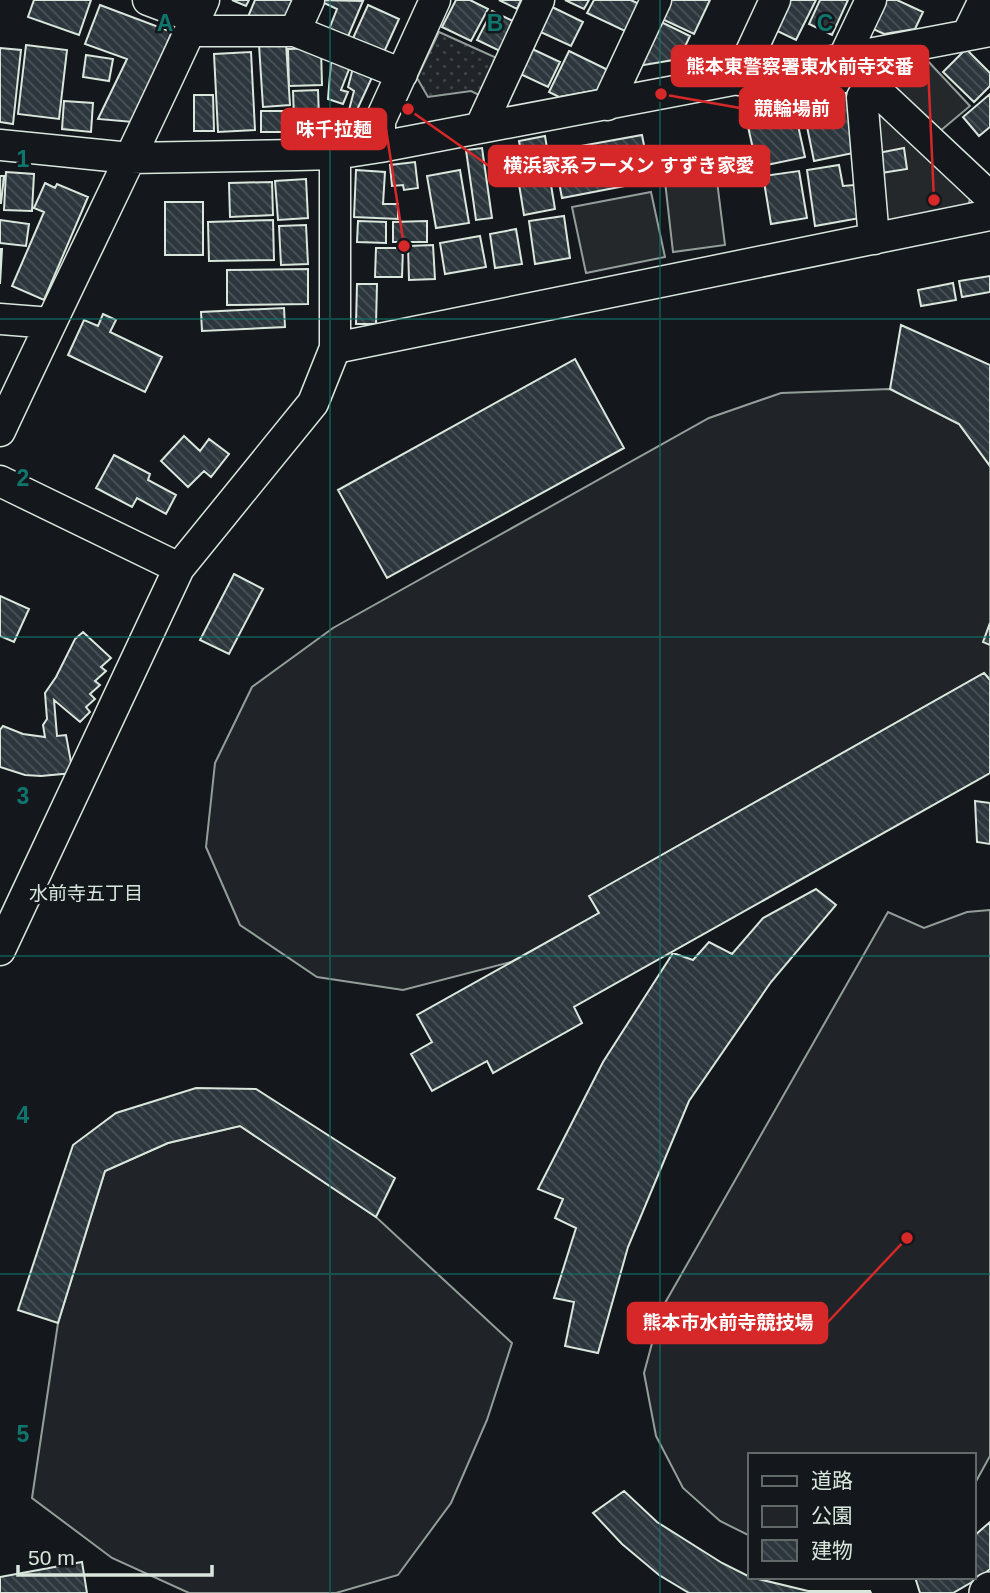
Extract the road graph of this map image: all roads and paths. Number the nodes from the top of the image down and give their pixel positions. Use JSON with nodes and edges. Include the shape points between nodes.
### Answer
{"nodes":[{"id":1,"x":148,"y":0,"type":"edge"},
{"id":2,"x":309,"y":0,"type":"edge"},
{"id":3,"x":435,"y":0,"type":"edge"},
{"id":4,"x":539,"y":0,"type":"edge"},
{"id":5,"x":656,"y":0,"type":"edge"},
{"id":6,"x":775,"y":0,"type":"edge"},
{"id":7,"x":871,"y":0,"type":"edge"},
{"id":8,"x":984,"y":0,"type":"edge"},
{"id":9,"x":197,"y":16,"type":"edge"},
{"id":10,"x":295,"y":31,"type":"junction"},
{"id":11,"x":978,"y":33,"type":"edge"},
{"id":12,"x":843,"y":60,"type":"junction"},
{"id":13,"x":402,"y":74,"type":"junction"},
{"id":14,"x":738,"y":80,"type":"junction"},
{"id":15,"x":870,"y":86,"type":"junction"},
{"id":16,"x":607,"y":105,"type":"junction"},
{"id":17,"x":480,"y":128,"type":"junction"},
{"id":18,"x":0,"y":145,"type":"edge"},
{"id":19,"x":380,"y":148,"type":"junction"},
{"id":20,"x":335,"y":153,"type":"junction"},
{"id":21,"x":130,"y":158,"type":"junction"},
{"id":22,"x":990,"y":197,"type":"edge"},
{"id":23,"x":990,"y":215,"type":"edge"},
{"id":24,"x":874,"y":239,"type":"junction"},
{"id":25,"x":0,"y":319,"type":"edge"},
{"id":26,"x":51,"y":323,"type":"junction"},
{"id":27,"x":335,"y":348,"type":"junction"},
{"id":28,"x":0,"y":430,"type":"edge"},
{"id":29,"x":0,"y":481,"type":"edge"},
{"id":30,"x":179,"y":568,"type":"junction"},
{"id":31,"x":0,"y":950,"type":"edge"}],
"edges":[{"from":1,"to":9,"type":"street"},
{"from":2,"to":10,"type":"street"},
{"from":3,"to":13,"type":"street"},
{"from":4,"to":17,"type":"street"},
{"from":5,"to":16,"type":"street"},
{"from":6,"to":14,"type":"street"},
{"from":7,"to":12,"type":"street"},
{"from":8,"to":11,"type":"street"},
{"from":9,"to":10,"type":"street"},
{"from":9,"to":21,"type":"street"},
{"from":10,"to":13,"type":"street"},
{"from":11,"to":12,"type":"street"},
{"from":12,"to":14,"type":"street"},
{"from":12,"to":15,"type":"street"},
{"from":13,"to":19,"type":"street","via":[[380,121]]},
{"from":14,"to":16,"type":"street"},
{"from":15,"to":22,"type":"street"},
{"from":15,"to":24,"type":"street","via":[[862,97]]},
{"from":16,"to":17,"type":"street"},
{"from":17,"to":19,"type":"street"},
{"from":18,"to":21,"type":"street"},
{"from":19,"to":20,"type":"street"},
{"from":20,"to":21,"type":"street"},
{"from":20,"to":27,"type":"street"},
{"from":21,"to":26,"type":"street"},
{"from":23,"to":24,"type":"street"},
{"from":24,"to":27,"type":"street"},
{"from":25,"to":26,"type":"street"},
{"from":26,"to":28,"type":"street"},
{"from":27,"to":30,"type":"street","via":[[313,402]]},
{"from":29,"to":30,"type":"street"},
{"from":30,"to":31,"type":"street"}]}
